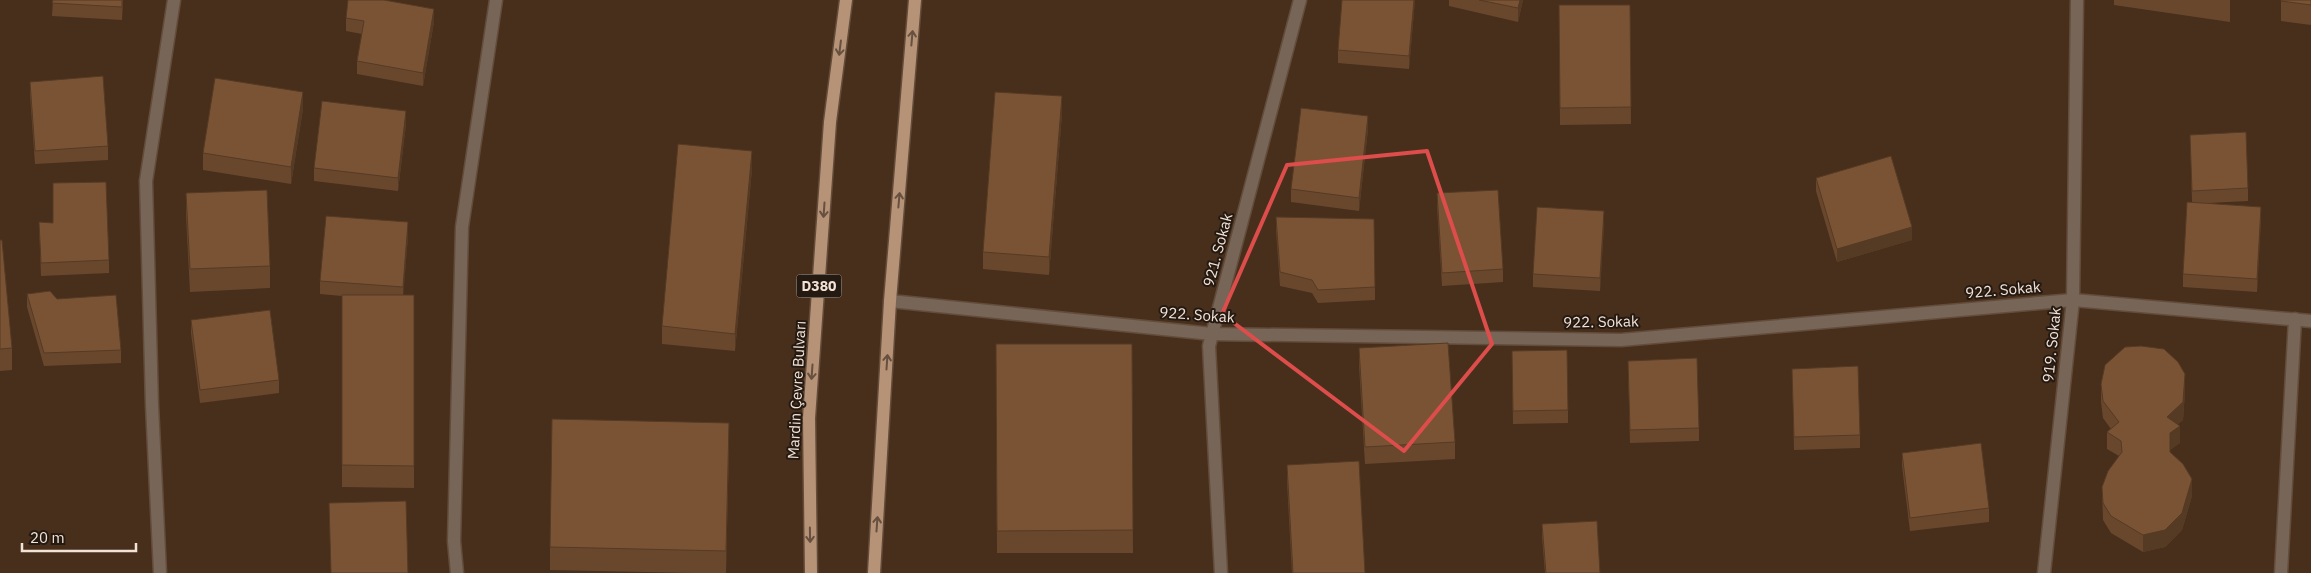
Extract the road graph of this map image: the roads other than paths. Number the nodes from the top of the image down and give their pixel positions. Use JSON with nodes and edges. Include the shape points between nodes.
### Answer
{"nodes":[{"id":1,"x":174,"y":0,"type":"edge"},
{"id":2,"x":496,"y":0,"type":"edge"},
{"id":3,"x":846,"y":0,"type":"edge"},
{"id":4,"x":915,"y":0,"type":"edge"},
{"id":5,"x":1300,"y":0,"type":"edge"},
{"id":6,"x":2077,"y":0,"type":"edge"},
{"id":7,"x":2073,"y":300,"type":"junction"},
{"id":8,"x":890,"y":301,"type":"junction"},
{"id":9,"x":2295,"y":319,"type":"junction"},
{"id":10,"x":2311,"y":321,"type":"edge"},
{"id":11,"x":1212,"y":334,"type":"junction"},
{"id":12,"x":160,"y":573,"type":"edge"},
{"id":13,"x":456,"y":573,"type":"edge"},
{"id":14,"x":811,"y":573,"type":"edge"},
{"id":15,"x":874,"y":573,"type":"edge"},
{"id":16,"x":1221,"y":573,"type":"edge"},
{"id":17,"x":2044,"y":573,"type":"edge"},
{"id":18,"x":2281,"y":573,"type":"edge"}],
"edges":[{"from":1,"to":12,"type":"street","via":[[146,181]]},
{"from":2,"to":13,"type":"street","via":[[462,227],[454,541]]},
{"from":3,"to":14,"type":"main road","name":"Mardin Çevre Bulvarı","number":"D380","one_way":true,"via":[[830,122],[809,418]]},
{"from":8,"to":4,"type":"main road","one_way":true},
{"from":5,"to":11,"type":"street","name":"921. Sokak"},
{"from":6,"to":7,"type":"street","name":"919. Sokak"},
{"from":7,"to":9,"type":"street","name":"922. Sokak"},
{"from":7,"to":11,"type":"street","name":"922. Sokak","via":[[1621,340]]},
{"from":7,"to":17,"type":"street","name":"919. Sokak"},
{"from":8,"to":11,"type":"street","name":"922. Sokak"},
{"from":15,"to":8,"type":"main road","one_way":true},
{"from":9,"to":10,"type":"street","name":"922. Sokak"},
{"from":9,"to":18,"type":"street"},
{"from":11,"to":16,"type":"street","name":"921. Sokak","via":[[1209,346]]}]}
